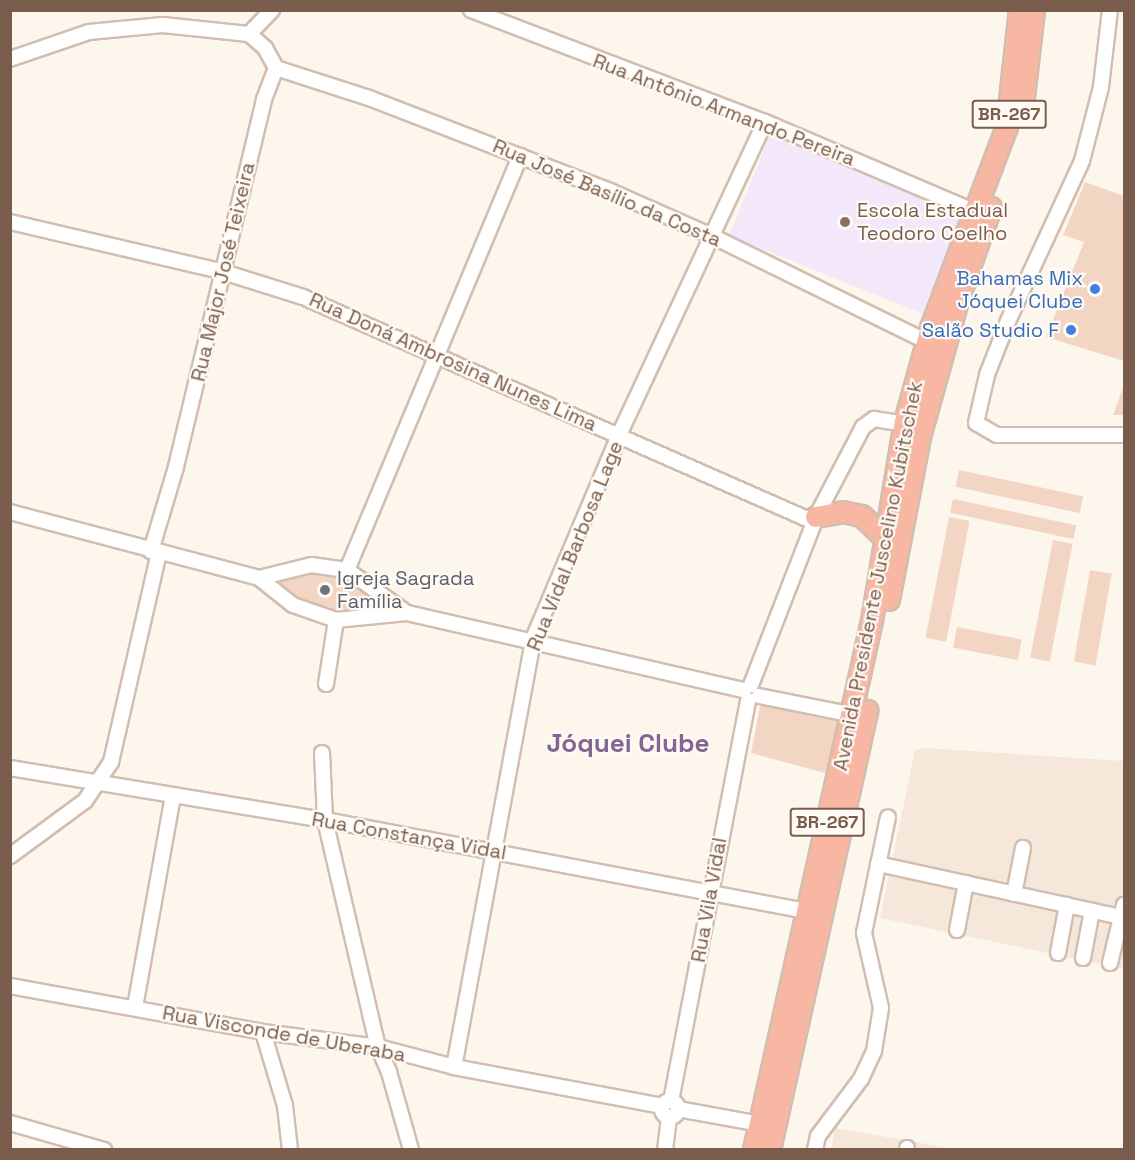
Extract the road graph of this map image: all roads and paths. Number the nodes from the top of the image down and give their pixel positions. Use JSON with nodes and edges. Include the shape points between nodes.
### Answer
{"nodes":[{"id":1,"x":272,"y":10,"type":"edge"},
{"id":2,"x":471,"y":10,"type":"edge"},
{"id":3,"x":1020,"y":10,"type":"edge"},
{"id":4,"x":1034,"y":10,"type":"edge"},
{"id":5,"x":1110,"y":10,"type":"edge"},
{"id":6,"x":249,"y":34,"type":"junction"},
{"id":7,"x":10,"y":59,"type":"edge"},
{"id":8,"x":276,"y":68,"type":"junction"},
{"id":9,"x":765,"y":122,"type":"junction"},
{"id":10,"x":520,"y":156,"type":"junction"},
{"id":11,"x":976,"y":212,"type":"junction"},
{"id":12,"x":12,"y":225,"type":"edge"},
{"id":13,"x":712,"y":236,"type":"junction"},
{"id":14,"x":220,"y":271,"type":"junction"},
{"id":15,"x":927,"y":342,"type":"junction"},
{"id":16,"x":434,"y":354,"type":"junction"},
{"id":17,"x":927,"y":412,"type":"junction"},
{"id":18,"x":905,"y":422,"type":"junction"},
{"id":19,"x":619,"y":435,"type":"junction"},
{"id":20,"x":1125,"y":435,"type":"edge"},
{"id":21,"x":920,"y":437,"type":"junction"},
{"id":22,"x":10,"y":512,"type":"edge"},
{"id":23,"x":815,"y":520,"type":"junction"},
{"id":24,"x":886,"y":539,"type":"junction"},
{"id":25,"x":155,"y":552,"type":"junction"},
{"id":26,"x":347,"y":570,"type":"junction"},
{"id":27,"x":259,"y":578,"type":"junction"},
{"id":28,"x":407,"y":613,"type":"junction"},
{"id":29,"x":336,"y":620,"type":"junction"},
{"id":30,"x":533,"y":639,"type":"junction"},
{"id":31,"x":326,"y":684,"type":"dead end"},
{"id":32,"x":751,"y":693,"type":"junction"},
{"id":33,"x":853,"y":715,"type":"junction"},
{"id":34,"x":322,"y":753,"type":"dead end"},
{"id":35,"x":10,"y":768,"type":"edge"},
{"id":36,"x":100,"y":782,"type":"junction"},
{"id":37,"x":173,"y":795,"type":"junction"},
{"id":38,"x":888,"y":817,"type":"dead end"},
{"id":39,"x":325,"y":820,"type":"junction"},
{"id":40,"x":1023,"y":848,"type":"dead end"},
{"id":41,"x":496,"y":852,"type":"junction"},
{"id":42,"x":10,"y":856,"type":"edge"},
{"id":43,"x":878,"y":864,"type":"junction"},
{"id":44,"x":966,"y":883,"type":"junction"},
{"id":45,"x":711,"y":890,"type":"junction"},
{"id":46,"x":1014,"y":894,"type":"junction"},
{"id":47,"x":1068,"y":905,"type":"junction"},
{"id":48,"x":807,"y":911,"type":"junction"},
{"id":49,"x":1092,"y":911,"type":"junction"},
{"id":50,"x":1123,"y":911,"type":"edge"},
{"id":51,"x":957,"y":930,"type":"dead end"},
{"id":52,"x":1058,"y":952,"type":"dead end"},
{"id":53,"x":1083,"y":957,"type":"dead end"},
{"id":54,"x":1110,"y":963,"type":"dead end"},
{"id":55,"x":10,"y":986,"type":"edge"},
{"id":56,"x":135,"y":1007,"type":"junction"},
{"id":57,"x":263,"y":1032,"type":"junction"},
{"id":58,"x":378,"y":1047,"type":"junction"},
{"id":59,"x":454,"y":1067,"type":"junction"},
{"id":60,"x":670,"y":1108,"type":"junction"},
{"id":61,"x":10,"y":1123,"type":"edge"},
{"id":62,"x":760,"y":1124,"type":"junction"},
{"id":63,"x":104,"y":1149,"type":"edge"},
{"id":64,"x":290,"y":1149,"type":"edge"},
{"id":65,"x":411,"y":1149,"type":"edge"},
{"id":66,"x":665,"y":1149,"type":"edge"},
{"id":67,"x":754,"y":1149,"type":"edge"},
{"id":68,"x":770,"y":1149,"type":"edge"},
{"id":69,"x":815,"y":1149,"type":"edge"}],
"edges":[{"from":1,"to":6,"type":"street"},
{"from":2,"to":9,"type":"street","name":"Rua Antônio Armando Pereira"},
{"from":3,"to":11,"type":"highway","name":"Avenida Presidente Juscelino Kubitschek","number":"BR-267","via":[[1006,127]]},
{"from":4,"to":17,"type":"highway","name":"Avenida Presidente Juscelino Kubitschek","number":"BR-267","via":[[1029,74],[1010,157],[957,301]]},
{"from":5,"to":20,"type":"street","via":[[1101,87],[1082,161],[1008,321],[987,375],[976,423],[997,435]]},
{"from":6,"to":7,"type":"street","via":[[142,25],[89,32]]},
{"from":6,"to":8,"type":"street","via":[[265,48]]},
{"from":8,"to":10,"type":"street","name":"Rua José Basílio da Costa","via":[[369,98]]},
{"from":8,"to":14,"type":"street","name":"Rua Major José Teixeira"},
{"from":9,"to":11,"type":"street","name":"Rua Antônio Armando Pereira"},
{"from":9,"to":13,"type":"street","name":"Rua Vidal Barbosa Lage"},
{"from":10,"to":13,"type":"street","name":"Rua José Basílio da Costa"},
{"from":10,"to":16,"type":"street"},
{"from":11,"to":15,"type":"highway","name":"Avenida Presidente Juscelino Kubitschek","number":"BR-267"},
{"from":12,"to":14,"type":"street","name":"Rua Doná Ambrosina Nunes Lima"},
{"from":13,"to":15,"type":"street","name":"Rua José Basílio da Costa"},
{"from":13,"to":19,"type":"street","name":"Rua Vidal Barbosa Lage"},
{"from":14,"to":16,"type":"street","name":"Rua Doná Ambrosina Nunes Lima","via":[[303,297]]},
{"from":14,"to":25,"type":"street","name":"Rua Major José Teixeira"},
{"from":15,"to":18,"type":"highway","name":"Avenida Presidente Juscelino Kubitschek","number":"BR-267"},
{"from":16,"to":19,"type":"street","name":"Rua Doná Ambrosina Nunes Lima"},
{"from":16,"to":26,"type":"street"},
{"from":17,"to":18,"type":"highway"},
{"from":17,"to":21,"type":"highway","name":"Avenida Presidente Juscelino Kubitschek","number":"BR-267"},
{"from":18,"to":21,"type":"street"},
{"from":18,"to":23,"type":"street","name":"Rua Vila Vidal","via":[[868,422]]},
{"from":18,"to":24,"type":"highway","name":"Avenida Presidente Juscelino Kubitschek","number":"BR-267"},
{"from":19,"to":23,"type":"street","name":"Rua Doná Ambrosina Nunes Lima"},
{"from":19,"to":30,"type":"street","name":"Rua Vidal Barbosa Lage"},
{"from":21,"to":68,"type":"highway","name":"Avenida Presidente Juscelino Kubitschek","number":"BR-267","via":[[844,825],[820,916]]},
{"from":22,"to":25,"type":"street"},
{"from":23,"to":24,"type":"highway","via":[[843,512],[862,516]]},
{"from":23,"to":32,"type":"street","name":"Rua Vila Vidal"},
{"from":24,"to":33,"type":"highway","name":"Avenida Presidente Juscelino Kubitschek","number":"BR-267"},
{"from":25,"to":27,"type":"street"},
{"from":25,"to":36,"type":"street","name":"Rua Major José Teixeira","via":[[116,743]]},
{"from":26,"to":27,"type":"street","via":[[311,565]]},
{"from":26,"to":28,"type":"street"},
{"from":27,"to":29,"type":"street","via":[[293,605]]},
{"from":28,"to":29,"type":"street"},
{"from":28,"to":30,"type":"street"},
{"from":29,"to":31,"type":"street"},
{"from":30,"to":32,"type":"street"},
{"from":30,"to":41,"type":"street","name":"Rua Vidal Barbosa Lage"},
{"from":32,"to":33,"type":"street"},
{"from":32,"to":45,"type":"street","name":"Rua Vila Vidal"},
{"from":33,"to":48,"type":"highway","name":"Avenida Presidente Juscelino Kubitschek","number":"BR-267"},
{"from":34,"to":39,"type":"street"},
{"from":35,"to":36,"type":"street","name":"Rua Constança Vidal"},
{"from":36,"to":37,"type":"street","name":"Rua Constança Vidal"},
{"from":36,"to":42,"type":"street","name":"Rua Major José Teixeira","via":[[85,801]]},
{"from":37,"to":39,"type":"street","name":"Rua Constança Vidal"},
{"from":37,"to":56,"type":"street"},
{"from":38,"to":43,"type":"street"},
{"from":39,"to":41,"type":"street","name":"Rua Constança Vidal"},
{"from":39,"to":58,"type":"street"},
{"from":40,"to":46,"type":"street"},
{"from":41,"to":45,"type":"street","name":"Rua Constança Vidal"},
{"from":41,"to":59,"type":"street","name":"Rua Vidal Barbosa Lage"},
{"from":43,"to":44,"type":"street"},
{"from":43,"to":69,"type":"street","via":[[864,933],[881,1008],[874,1051],[861,1079],[818,1136]]},
{"from":44,"to":46,"type":"street"},
{"from":44,"to":51,"type":"street"},
{"from":45,"to":48,"type":"street","name":"Rua Constança Vidal"},
{"from":45,"to":60,"type":"street","name":"Rua Vila Vidal"},
{"from":46,"to":47,"type":"street"},
{"from":47,"to":49,"type":"street"},
{"from":47,"to":52,"type":"street"},
{"from":48,"to":62,"type":"highway","name":"Avenida Presidente Juscelino Kubitschek","number":"BR-267"},
{"from":49,"to":50,"type":"street"},
{"from":49,"to":53,"type":"street"},
{"from":50,"to":54,"type":"street"},
{"from":55,"to":56,"type":"street","name":"Rua Visconde de Uberaba"},
{"from":56,"to":57,"type":"street","name":"Rua Visconde de Uberaba"},
{"from":57,"to":58,"type":"street","name":"Rua Visconde de Uberaba"},
{"from":57,"to":64,"type":"street","via":[[285,1106]]},
{"from":58,"to":59,"type":"street","name":"Rua Visconde de Uberaba"},
{"from":58,"to":65,"type":"street"},
{"from":59,"to":60,"type":"street","name":"Rua Visconde de Uberaba"},
{"from":60,"to":62,"type":"street","name":"Rua Visconde de Uberaba"},
{"from":60,"to":66,"type":"street","name":"Rua Vila Vidal"},
{"from":61,"to":63,"type":"street"},
{"from":62,"to":67,"type":"highway","name":"Avenida Presidente Juscelino Kubitschek","number":"BR-267"}]}
